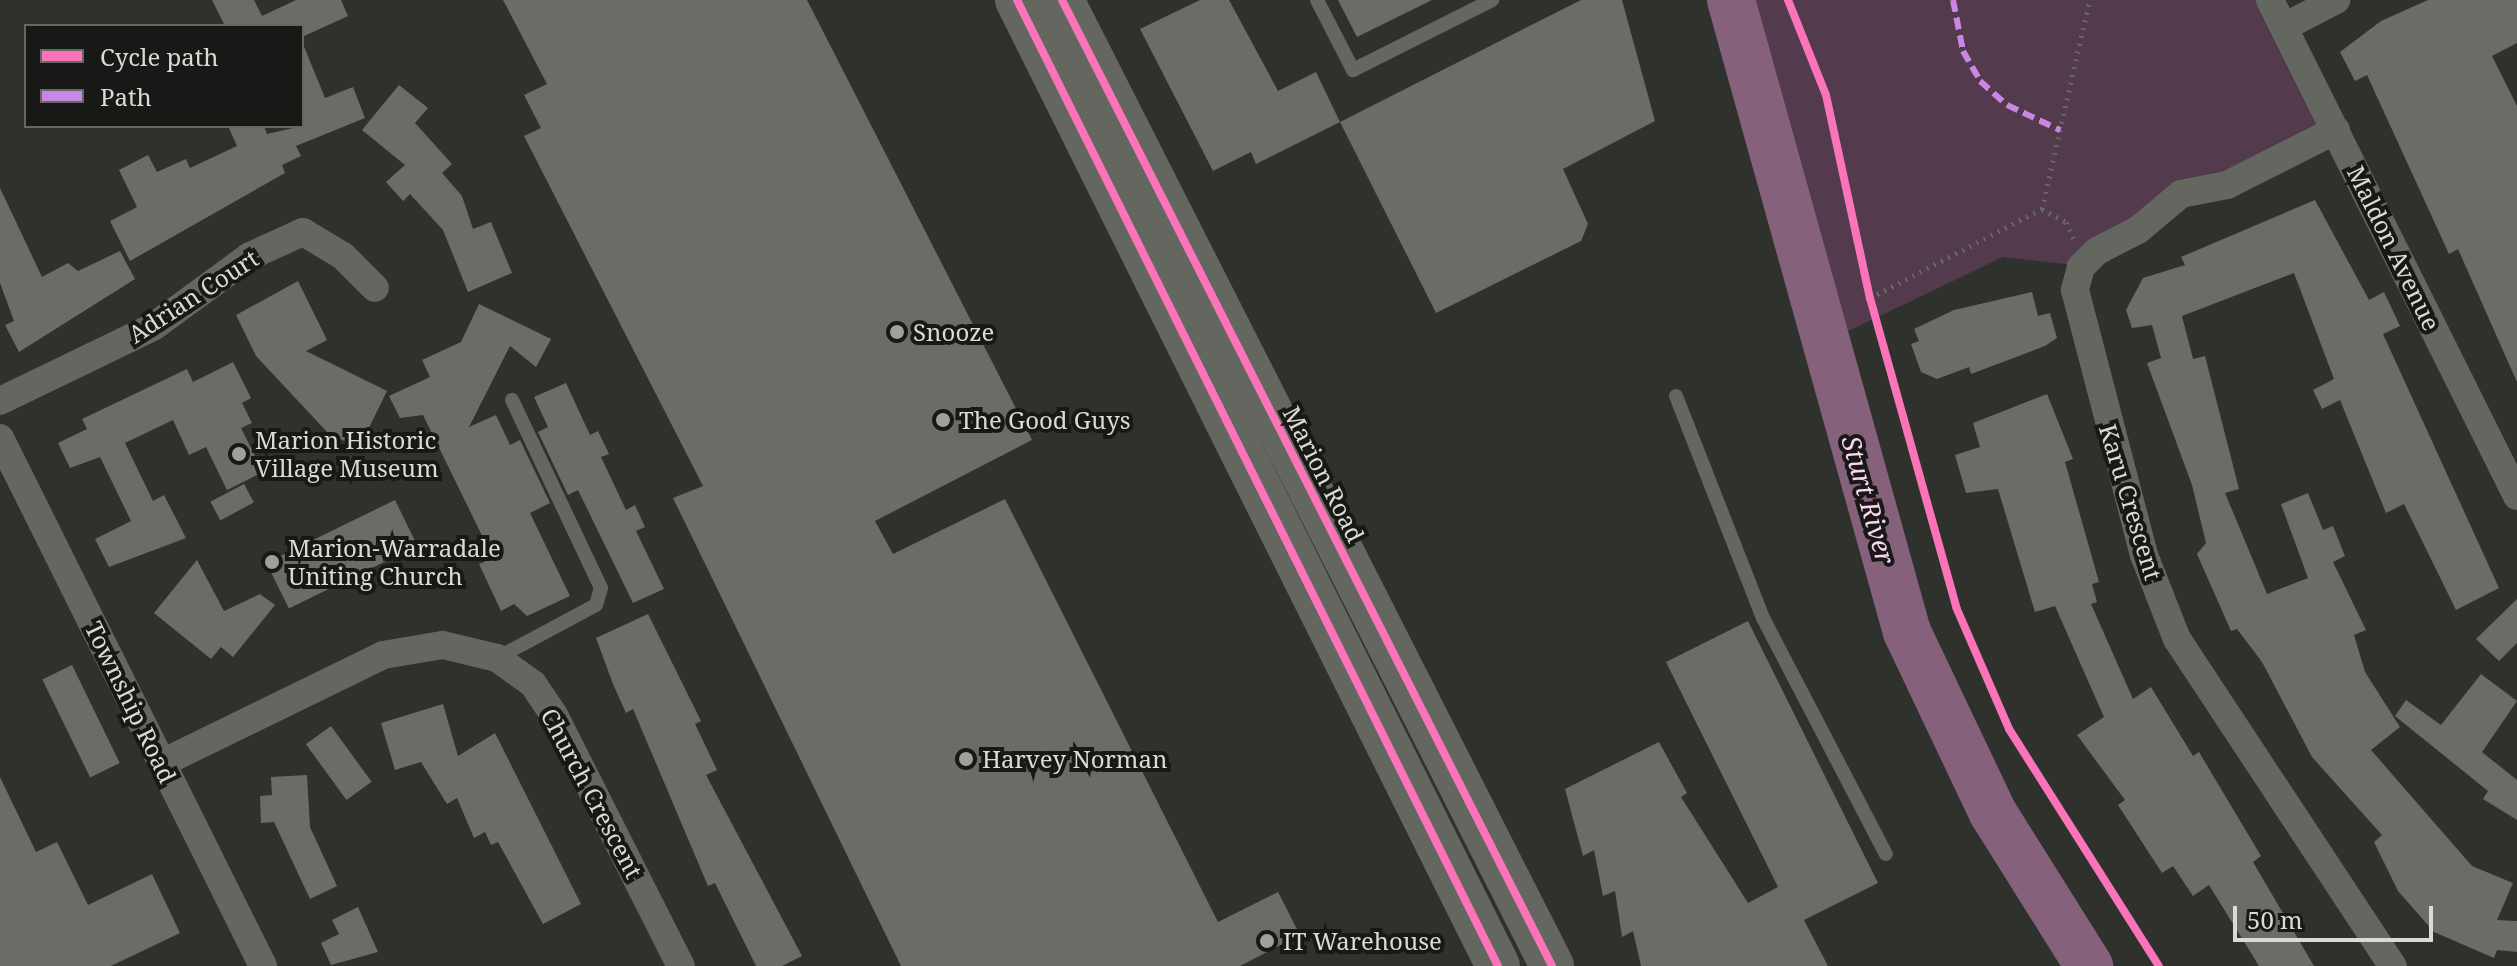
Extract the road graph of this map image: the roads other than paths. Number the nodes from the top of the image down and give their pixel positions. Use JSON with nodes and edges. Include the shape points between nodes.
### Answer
{"nodes":[{"id":1,"x":1017,"y":0,"type":"edge"},
{"id":2,"x":1062,"y":0,"type":"edge"},
{"id":3,"x":1317,"y":0,"type":"edge"},
{"id":4,"x":1492,"y":0,"type":"edge"},
{"id":5,"x":2270,"y":0,"type":"edge"},
{"id":6,"x":2336,"y":0,"type":"edge"},
{"id":7,"x":2284,"y":27,"type":"junction"},
{"id":8,"x":2336,"y":130,"type":"junction"},
{"id":9,"x":375,"y":288,"type":"dead end"},
{"id":10,"x":1676,"y":396,"type":"dead end"},
{"id":11,"x":512,"y":400,"type":"dead end"},
{"id":12,"x":0,"y":401,"type":"edge"},
{"id":13,"x":0,"y":438,"type":"edge"},
{"id":14,"x":2517,"y":496,"type":"edge"},
{"id":15,"x":497,"y":658,"type":"junction"},
{"id":16,"x":162,"y":763,"type":"junction"},
{"id":17,"x":1886,"y":854,"type":"dead end"},
{"id":18,"x":263,"y":966,"type":"edge"},
{"id":19,"x":681,"y":966,"type":"edge"},
{"id":20,"x":1498,"y":966,"type":"edge"},
{"id":21,"x":1552,"y":966,"type":"edge"},
{"id":22,"x":2393,"y":966,"type":"edge"}],
"edges":[{"from":1,"to":20,"type":"main road"},
{"from":2,"to":21,"type":"main road","name":"Marion Road"},
{"from":3,"to":4,"type":"lane","via":[[1353,70]]},
{"from":5,"to":7,"type":"street","name":"Maldon Avenue"},
{"from":6,"to":7,"type":"street"},
{"from":7,"to":8,"type":"street","name":"Maldon Avenue"},
{"from":8,"to":14,"type":"street","name":"Maldon Avenue"},
{"from":8,"to":22,"type":"street","name":"Karu Crescent","via":[[2227,185],[2181,194],[2081,267],[2077,316],[2144,555],[2177,639]]},
{"from":9,"to":12,"type":"street","name":"Adrian Court","via":[[343,256],[303,232],[250,256],[153,327]]},
{"from":10,"to":17,"type":"lane","via":[[1763,618]]},
{"from":11,"to":15,"type":"lane","via":[[601,588],[596,605]]},
{"from":13,"to":16,"type":"street","name":"Township Road"},
{"from":15,"to":16,"type":"street","name":"Church Crescent","via":[[443,645],[383,655]]},
{"from":15,"to":19,"type":"street","name":"Church Crescent","via":[[533,684],[554,715]]},
{"from":16,"to":18,"type":"street","name":"Township Road"}]}
